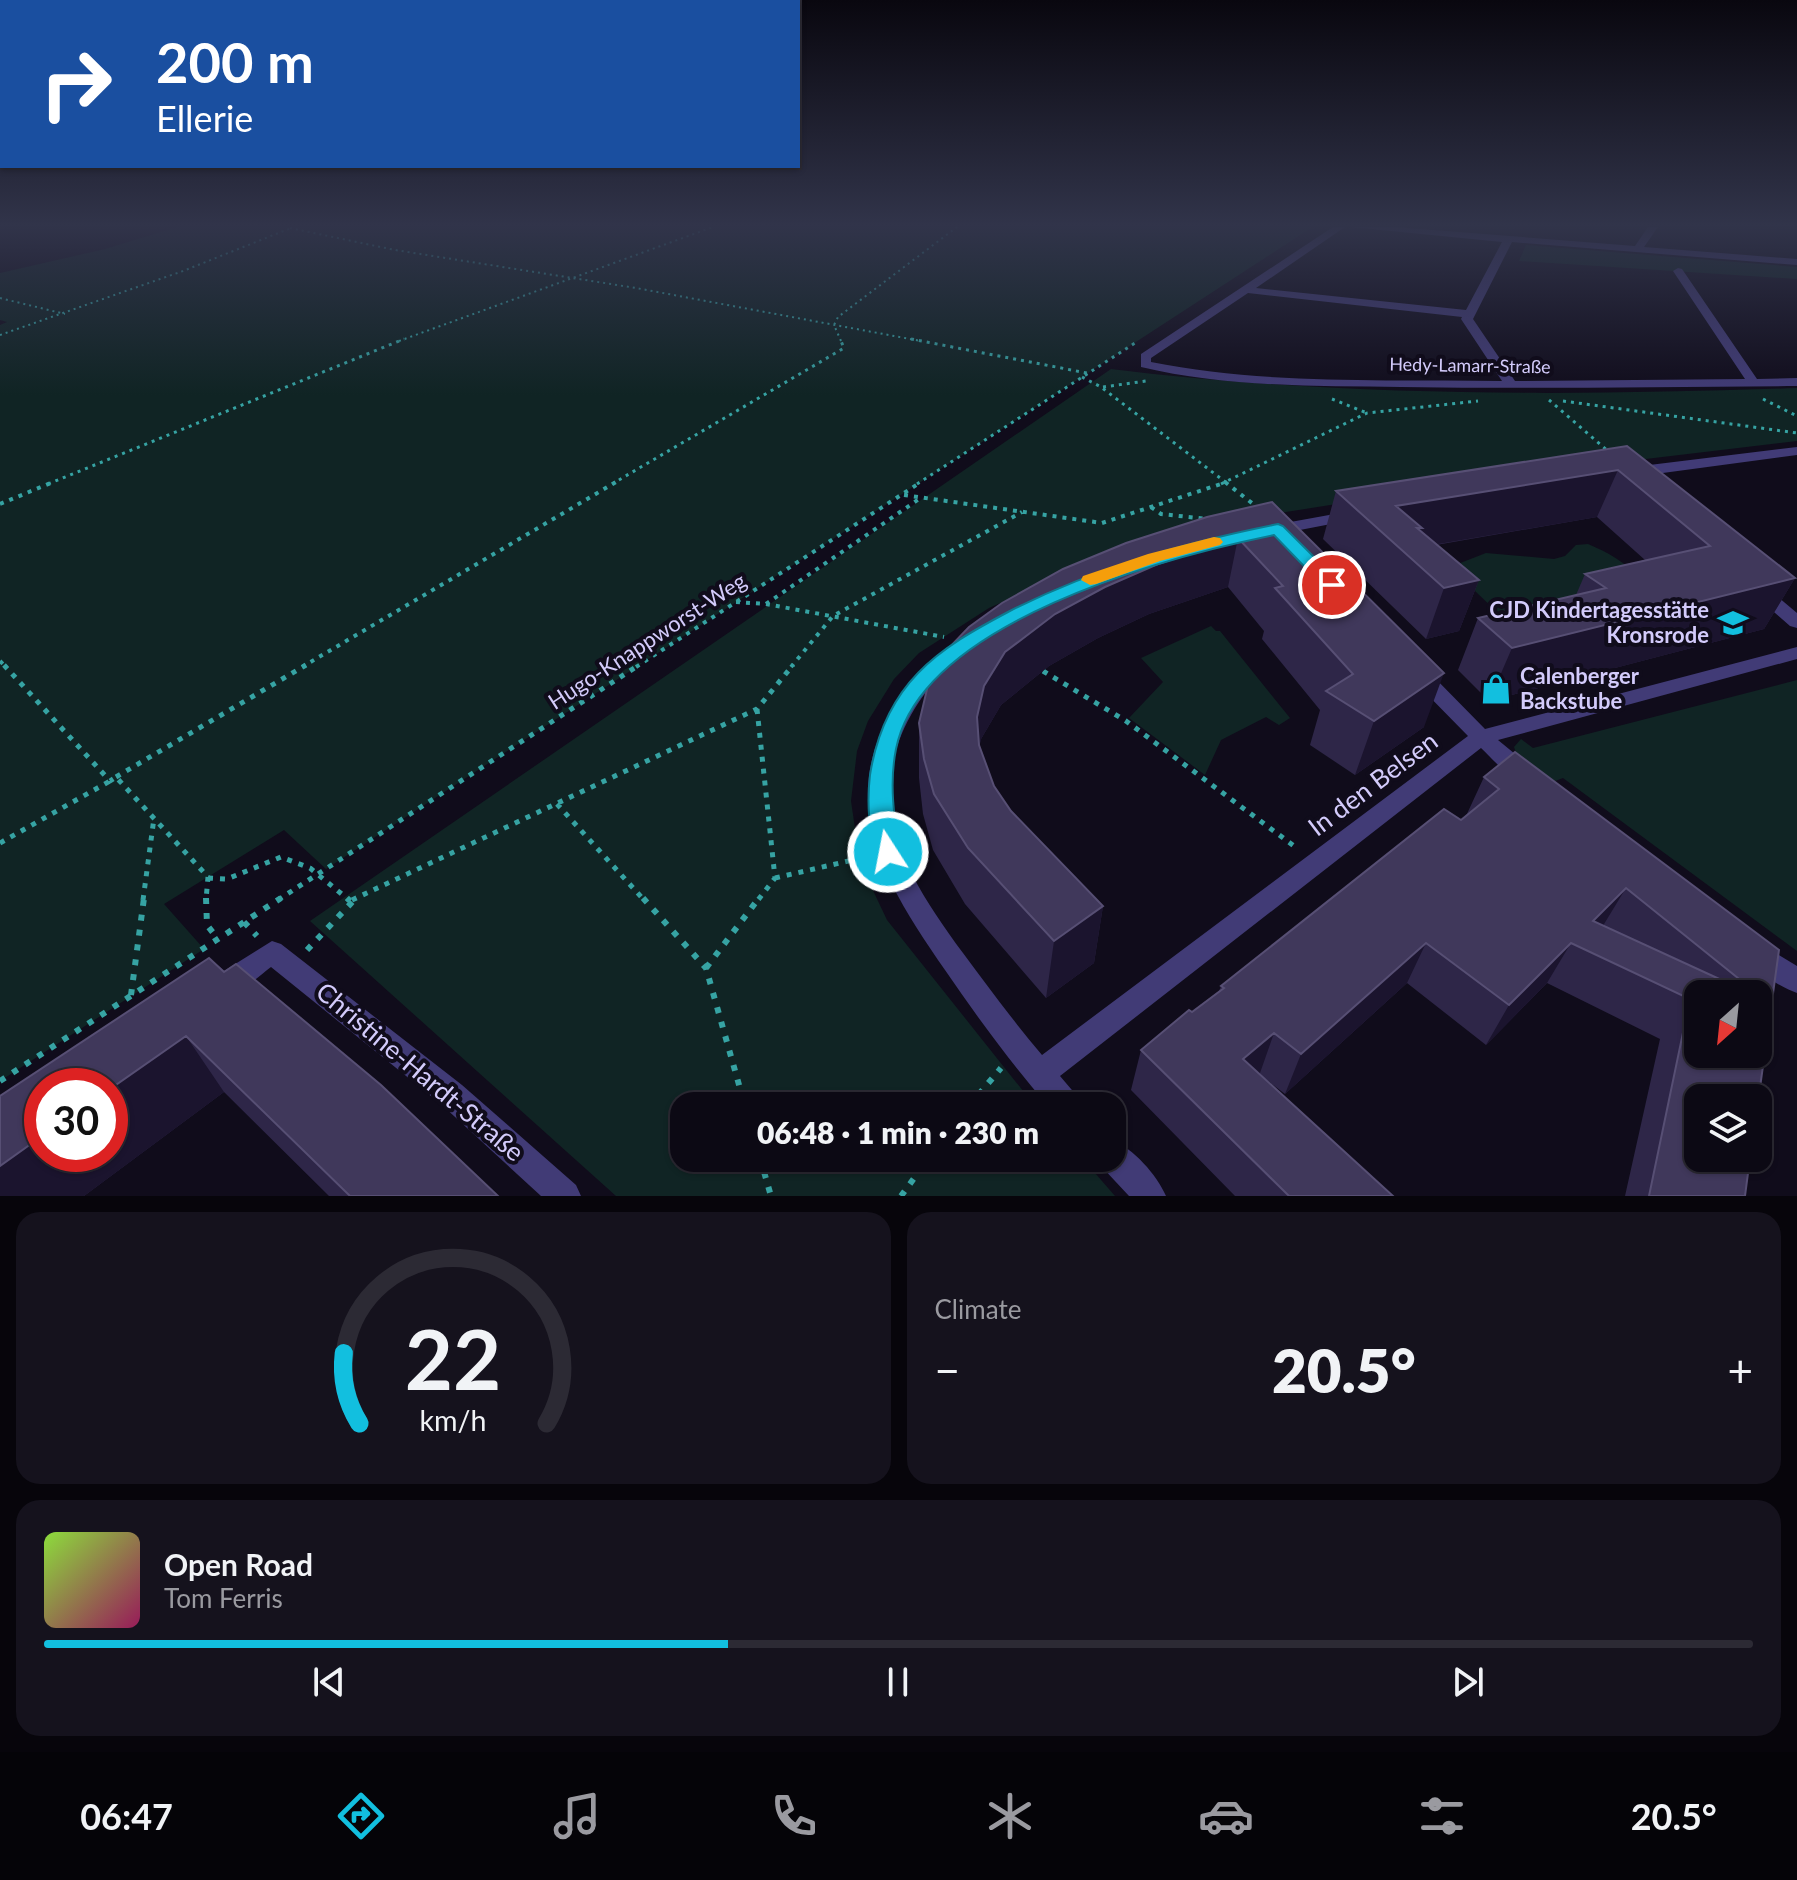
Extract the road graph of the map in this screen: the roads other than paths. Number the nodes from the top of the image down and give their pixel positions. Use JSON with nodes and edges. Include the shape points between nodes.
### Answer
{"nodes":[{"id":1,"x":1258,"y":283,"type":"edge"},
{"id":2,"x":1486,"y":283,"type":"edge"},
{"id":3,"x":1686,"y":283,"type":"edge"},
{"id":4,"x":1247,"y":290,"type":"junction"},
{"id":5,"x":1470,"y":314,"type":"junction"},
{"id":6,"x":1797,"y":382,"type":"edge"},
{"id":7,"x":1754,"y":383,"type":"junction"},
{"id":8,"x":1511,"y":385,"type":"junction"},
{"id":9,"x":1797,"y":451,"type":"edge"},
{"id":10,"x":1642,"y":493,"type":"edge"},
{"id":11,"x":1368,"y":512,"type":"edge"},
{"id":12,"x":1251,"y":525,"type":"edge"},
{"id":13,"x":1278,"y":529,"type":"junction"},
{"id":14,"x":1299,"y":551,"type":"edge"},
{"id":15,"x":1749,"y":582,"type":"edge"},
{"id":16,"x":1797,"y":622,"type":"edge"},
{"id":17,"x":970,"y":642,"type":"edge"},
{"id":18,"x":1797,"y":653,"type":"edge"},
{"id":19,"x":1409,"y":664,"type":"edge"},
{"id":20,"x":1481,"y":737,"type":"junction"},
{"id":21,"x":1542,"y":789,"type":"edge"},
{"id":22,"x":1738,"y":938,"type":"edge"},
{"id":23,"x":1797,"y":981,"type":"edge"},
{"id":24,"x":207,"y":997,"type":"edge"},
{"id":25,"x":1039,"y":1074,"type":"junction"},
{"id":26,"x":1055,"y":1092,"type":"edge"},
{"id":27,"x":1126,"y":1170,"type":"edge"},
{"id":28,"x":565,"y":1196,"type":"edge"},
{"id":29,"x":1150,"y":1196,"type":"edge"}],
"edges":[{"from":1,"to":4,"type":"street"},
{"from":2,"to":5,"type":"street"},
{"from":3,"to":7,"type":"street"},
{"from":4,"to":5,"type":"street"},
{"from":4,"to":8,"type":"street","name":"Hedy-Lamarr-Straße","via":[[1145,357],[1145,364],[1313,382]]},
{"from":5,"to":8,"type":"street","via":[[1467,319]]},
{"from":6,"to":7,"type":"street","name":"Hedy-Lamarr-Straße"},
{"from":7,"to":8,"type":"street","name":"Hedy-Lamarr-Straße"},
{"from":9,"to":10,"type":"street","via":[[1619,474]]},
{"from":11,"to":13,"type":"street"},
{"from":12,"to":13,"type":"street"},
{"from":13,"to":14,"type":"street"},
{"from":15,"to":16,"type":"street"},
{"from":17,"to":25,"type":"street","via":[[923,680],[894,723],[879,795],[888,852],[913,903]]},
{"from":18,"to":20,"type":"street","name":"In den Belsen"},
{"from":19,"to":20,"type":"street"},
{"from":20,"to":21,"type":"street"},
{"from":20,"to":25,"type":"street","name":"In den Belsen"},
{"from":22,"to":23,"type":"street"},
{"from":24,"to":28,"type":"street","name":"Christine-Hardt-Straße","via":[[282,960],[452,1095]]},
{"from":25,"to":26,"type":"street"},
{"from":27,"to":29,"type":"street"}]}
